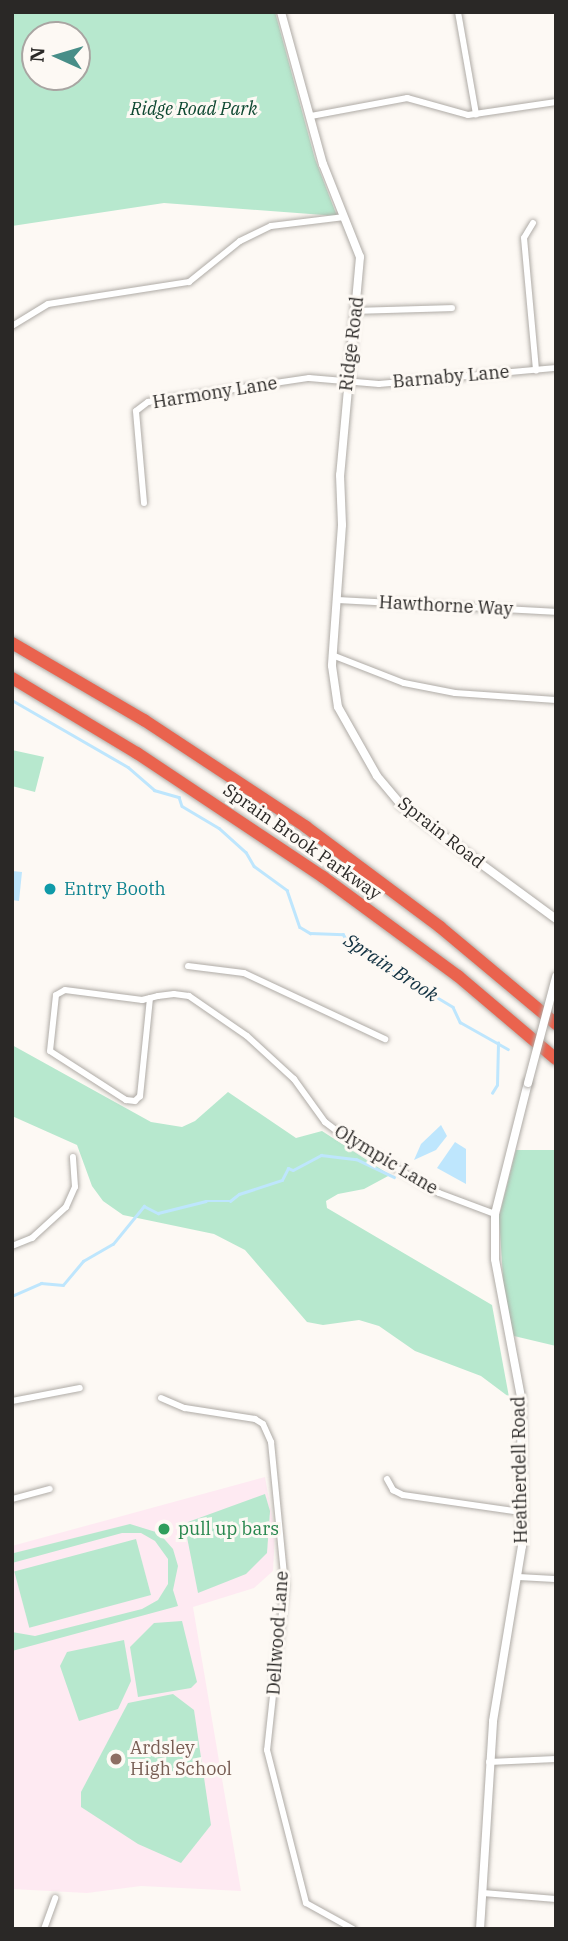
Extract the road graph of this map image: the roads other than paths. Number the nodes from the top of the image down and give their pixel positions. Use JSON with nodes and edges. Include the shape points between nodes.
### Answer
{"nodes":[{"id":1,"x":281,"y":12,"type":"edge"},
{"id":2,"x":458,"y":12,"type":"edge"},
{"id":3,"x":556,"y":102,"type":"edge"},
{"id":4,"x":476,"y":114,"type":"junction"},
{"id":5,"x":311,"y":116,"type":"junction"},
{"id":6,"x":344,"y":217,"type":"junction"},
{"id":7,"x":533,"y":223,"type":"dead end"},
{"id":8,"x":452,"y":308,"type":"dead end"},
{"id":9,"x":356,"y":311,"type":"junction"},
{"id":10,"x":12,"y":326,"type":"edge"},
{"id":11,"x":556,"y":368,"type":"edge"},
{"id":12,"x":536,"y":370,"type":"junction"},
{"id":13,"x":346,"y":381,"type":"junction"},
{"id":14,"x":144,"y":503,"type":"dead end"},
{"id":15,"x":336,"y":600,"type":"junction"},
{"id":16,"x":556,"y":611,"type":"edge"},
{"id":17,"x":12,"y":643,"type":"edge"},
{"id":18,"x":332,"y":655,"type":"junction"},
{"id":19,"x":12,"y":678,"type":"edge"},
{"id":20,"x":333,"y":688,"type":"joint"},
{"id":21,"x":556,"y":700,"type":"edge"},
{"id":22,"x":556,"y":919,"type":"edge"},
{"id":23,"x":188,"y":966,"type":"dead end"},
{"id":24,"x":556,"y":977,"type":"edge"},
{"id":25,"x":154,"y":997,"type":"junction"},
{"id":26,"x":556,"y":1024,"type":"edge"},
{"id":27,"x":385,"y":1039,"type":"dead end"},
{"id":28,"x":556,"y":1059,"type":"edge"},
{"id":29,"x":74,"y":1157,"type":"dead end"},
{"id":30,"x":495,"y":1214,"type":"junction"},
{"id":31,"x":12,"y":1246,"type":"edge"},
{"id":32,"x":80,"y":1388,"type":"dead end"},
{"id":33,"x":161,"y":1398,"type":"dead end"},
{"id":34,"x":12,"y":1401,"type":"edge"},
{"id":35,"x":387,"y":1479,"type":"dead end"},
{"id":36,"x":50,"y":1489,"type":"dead end"},
{"id":37,"x":12,"y":1499,"type":"edge"},
{"id":38,"x":521,"y":1512,"type":"junction"},
{"id":39,"x":517,"y":1577,"type":"junction"},
{"id":40,"x":556,"y":1579,"type":"edge"},
{"id":41,"x":556,"y":1759,"type":"edge"},
{"id":42,"x":489,"y":1762,"type":"junction"},
{"id":43,"x":483,"y":1893,"type":"junction"},
{"id":44,"x":55,"y":1898,"type":"dead end"},
{"id":45,"x":556,"y":1899,"type":"edge"},
{"id":46,"x":44,"y":1929,"type":"edge"},
{"id":47,"x":354,"y":1929,"type":"edge"},
{"id":48,"x":480,"y":1929,"type":"edge"}],
"edges":[{"from":1,"to":5,"type":"street","name":"Ridge Road"},
{"from":2,"to":4,"type":"street"},
{"from":3,"to":4,"type":"street"},
{"from":4,"to":5,"type":"street","via":[[407,98]]},
{"from":5,"to":6,"type":"street","name":"Ridge Road"},
{"from":6,"to":9,"type":"street","name":"Ridge Road","via":[[360,257]]},
{"from":6,"to":10,"type":"street","via":[[271,226],[240,241],[188,282],[48,304]]},
{"from":7,"to":12,"type":"street","via":[[524,238]]},
{"from":8,"to":9,"type":"street"},
{"from":9,"to":13,"type":"street","name":"Ridge Road"},
{"from":11,"to":12,"type":"street","name":"Barnaby Lane"},
{"from":12,"to":13,"type":"street","name":"Barnaby Lane","via":[[379,384]]},
{"from":13,"to":14,"type":"street","name":"Harmony Lane","via":[[309,378],[142,405],[136,411],[136,432]]},
{"from":13,"to":15,"type":"street","name":"Ridge Road"},
{"from":15,"to":16,"type":"street","name":"Hawthorne Way"},
{"from":15,"to":18,"type":"street","name":"Ridge Road"},
{"from":17,"to":26,"type":"highway","name":"Sprain Brook Parkway","via":[[144,720],[299,822],[440,927]]},
{"from":18,"to":20,"type":"street","name":"Ridge Road"},
{"from":18,"to":21,"type":"street","via":[[404,683],[455,693]]},
{"from":19,"to":28,"type":"highway","name":"Sprain Brook Parkway","via":[[137,753],[323,877],[458,976]]},
{"from":20,"to":22,"type":"street","name":"Sprain Road","via":[[354,739],[401,805]]},
{"from":23,"to":27,"type":"street","via":[[244,973]]},
{"from":24,"to":30,"type":"street","name":"Heatherdell Road","bridge":true},
{"from":25,"to":25,"type":"street","name":"Olympic Lane","via":[[65,990],[56,995],[50,1051],[114,1093],[135,1101],[140,1096]]},
{"from":25,"to":30,"type":"street","name":"Olympic Lane","via":[[189,996],[209,1008],[294,1079],[325,1122],[350,1141],[439,1193]]},
{"from":29,"to":31,"type":"street","via":[[76,1183],[70,1201],[32,1238]]},
{"from":30,"to":38,"type":"street","name":"Heatherdell Road","via":[[495,1259],[521,1397]]},
{"from":32,"to":34,"type":"street"},
{"from":33,"to":47,"type":"street","name":"Dellwood Lane","via":[[185,1408],[254,1419],[263,1424],[271,1442],[285,1585],[267,1750],[306,1903]]},
{"from":35,"to":38,"type":"street","via":[[402,1495]]},
{"from":36,"to":37,"type":"street"},
{"from":38,"to":39,"type":"street","name":"Heatherdell Road"},
{"from":39,"to":40,"type":"street"},
{"from":39,"to":42,"type":"street","name":"Heatherdell Road"},
{"from":41,"to":42,"type":"street"},
{"from":42,"to":43,"type":"street","name":"Heatherdell Road"},
{"from":43,"to":45,"type":"street"},
{"from":43,"to":48,"type":"street","name":"Heatherdell Road"},
{"from":44,"to":46,"type":"street"}]}
